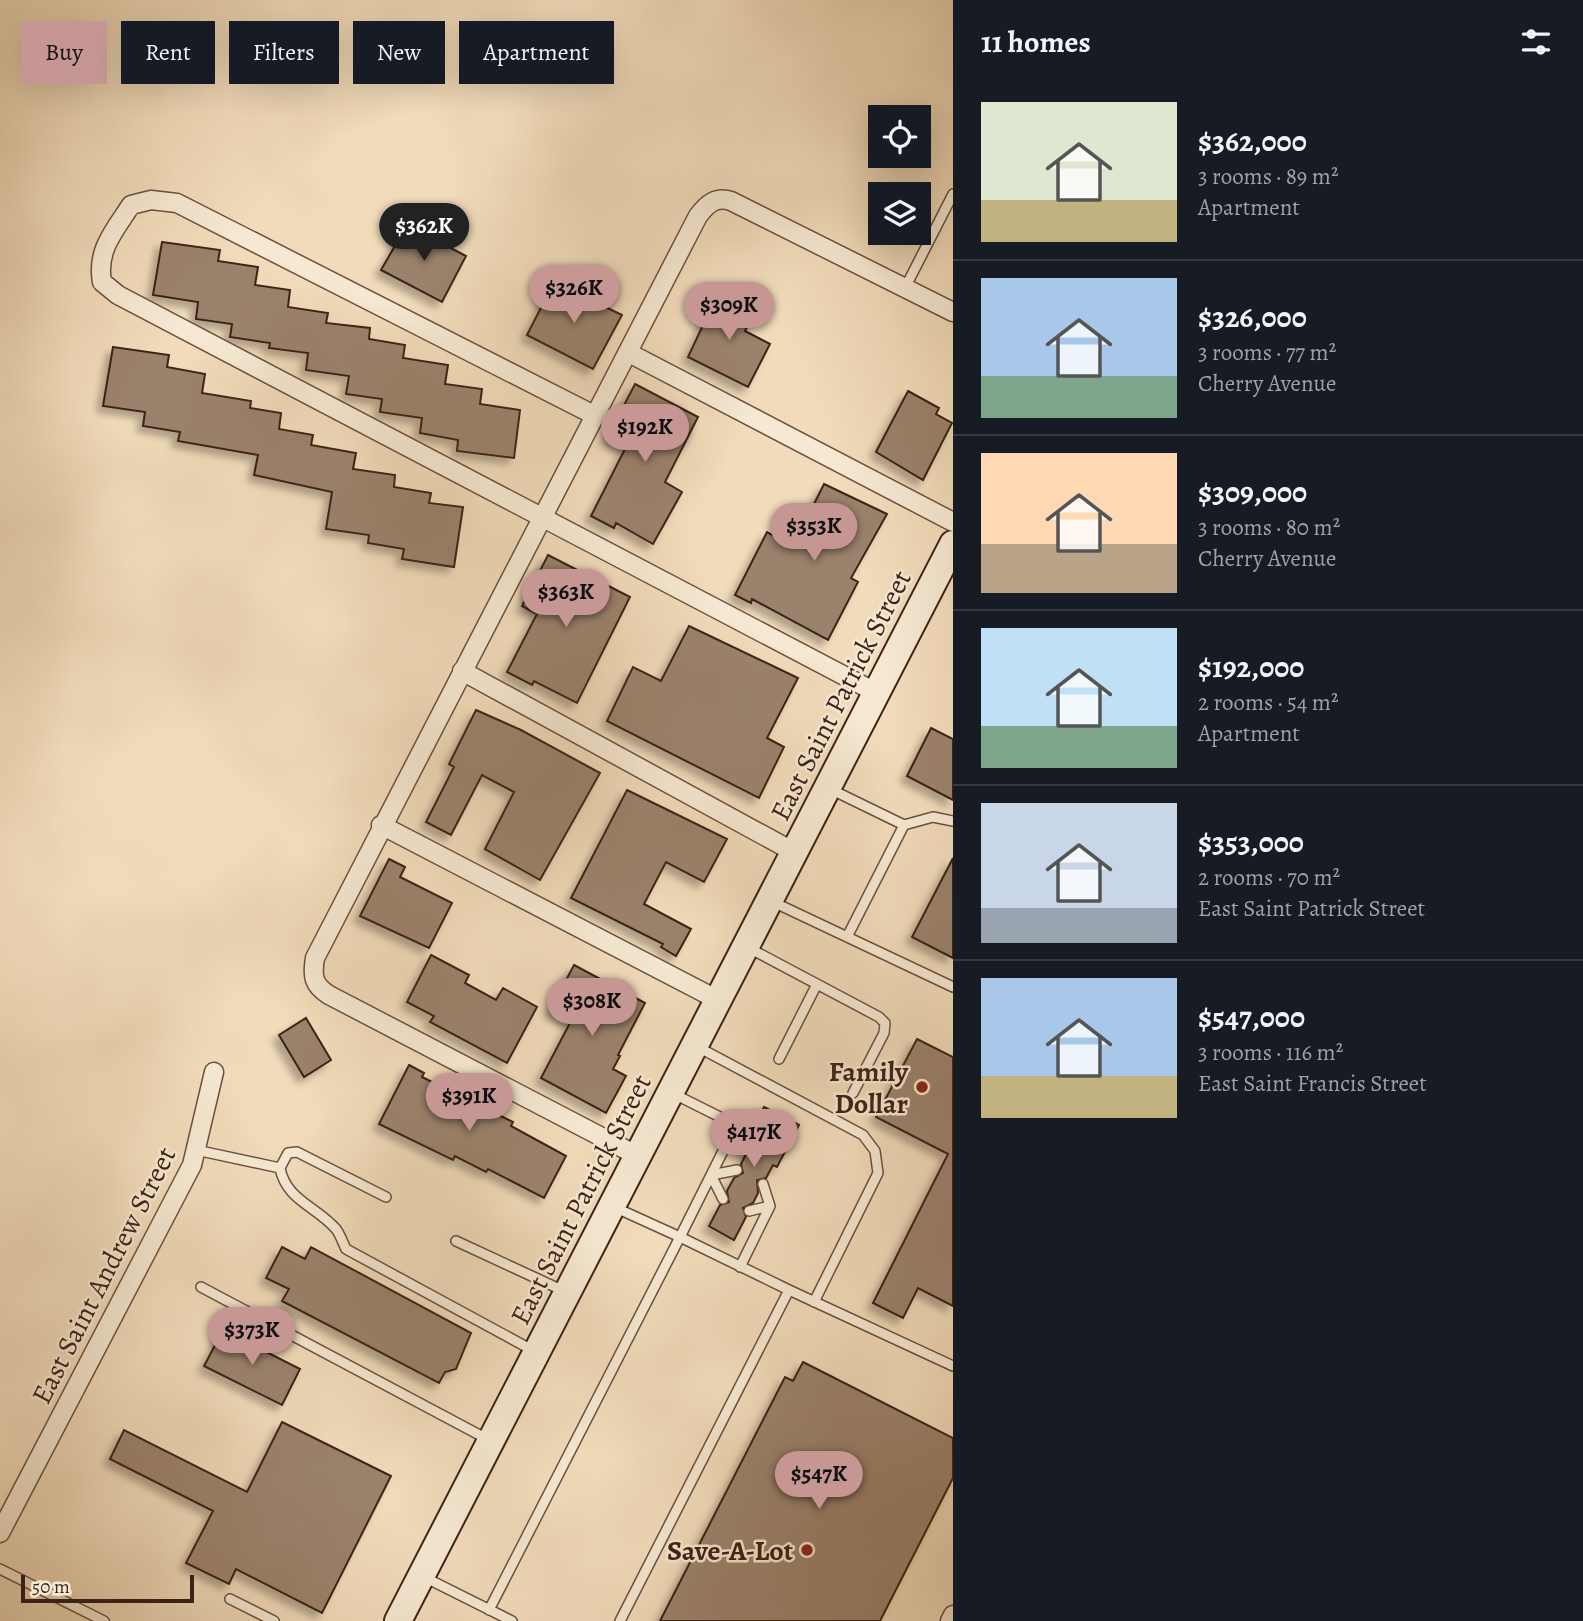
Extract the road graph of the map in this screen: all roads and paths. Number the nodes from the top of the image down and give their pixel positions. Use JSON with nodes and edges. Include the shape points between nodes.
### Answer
{"nodes":[{"id":1,"x":953,"y":194,"type":"edge"},
{"id":2,"x":905,"y":288,"type":"junction"},
{"id":3,"x":953,"y":312,"type":"edge"},
{"id":4,"x":629,"y":353,"type":"junction"},
{"id":5,"x":594,"y":415,"type":"junction"},
{"id":6,"x":542,"y":516,"type":"junction"},
{"id":7,"x":953,"y":522,"type":"edge"},
{"id":8,"x":953,"y":544,"type":"edge"},
{"id":9,"x":462,"y":671,"type":"junction"},
{"id":10,"x":877,"y":693,"type":"junction"},
{"id":11,"x":827,"y":788,"type":"junction"},
{"id":12,"x":953,"y":821,"type":"edge"},
{"id":13,"x":381,"y":825,"type":"junction"},
{"id":14,"x":904,"y":825,"type":"junction"},
{"id":15,"x":794,"y":852,"type":"junction"},
{"id":16,"x":769,"y":900,"type":"junction"},
{"id":17,"x":847,"y":937,"type":"junction"},
{"id":18,"x":746,"y":947,"type":"junction"},
{"id":19,"x":817,"y":984,"type":"junction"},
{"id":20,"x":953,"y":988,"type":"edge"},
{"id":21,"x":718,"y":1000,"type":"junction"},
{"id":22,"x":694,"y":1045,"type":"junction"},
{"id":23,"x":779,"y":1059,"type":"dead end"},
{"id":24,"x":214,"y":1072,"type":"dead end"},
{"id":25,"x":670,"y":1092,"type":"junction"},
{"id":26,"x":853,"y":1093,"type":"dead end"},
{"id":27,"x":196,"y":1150,"type":"junction"},
{"id":28,"x":638,"y":1156,"type":"junction"},
{"id":29,"x":279,"y":1168,"type":"junction"},
{"id":30,"x":737,"y":1170,"type":"dead end"},
{"id":31,"x":712,"y":1175,"type":"junction"},
{"id":32,"x":763,"y":1184,"type":"dead end"},
{"id":33,"x":386,"y":1197,"type":"dead end"},
{"id":34,"x":723,"y":1199,"type":"dead end"},
{"id":35,"x":612,"y":1206,"type":"junction"},
{"id":36,"x":770,"y":1206,"type":"junction"},
{"id":37,"x":749,"y":1211,"type":"dead end"},
{"id":38,"x":680,"y":1237,"type":"junction"},
{"id":39,"x":456,"y":1241,"type":"dead end"},
{"id":40,"x":740,"y":1267,"type":"junction"},
{"id":41,"x":201,"y":1287,"type":"dead end"},
{"id":42,"x":789,"y":1290,"type":"junction"},
{"id":43,"x":567,"y":1292,"type":"junction"},
{"id":44,"x":814,"y":1302,"type":"junction"},
{"id":45,"x":536,"y":1352,"type":"junction"},
{"id":46,"x":953,"y":1366,"type":"edge"},
{"id":47,"x":491,"y":1441,"type":"junction"},
{"id":48,"x":0,"y":1533,"type":"edge"},
{"id":49,"x":0,"y":1569,"type":"edge"},
{"id":50,"x":421,"y":1576,"type":"junction"},
{"id":51,"x":230,"y":1599,"type":"dead end"},
{"id":52,"x":489,"y":1610,"type":"junction"},
{"id":53,"x":953,"y":1615,"type":"edge"},
{"id":54,"x":104,"y":1621,"type":"edge"},
{"id":55,"x":274,"y":1621,"type":"edge"},
{"id":56,"x":398,"y":1621,"type":"edge"},
{"id":57,"x":512,"y":1621,"type":"edge"},
{"id":58,"x":620,"y":1621,"type":"edge"},
{"id":59,"x":950,"y":1621,"type":"edge"}],
"edges":[{"from":1,"to":2,"type":"lane"},
{"from":2,"to":3,"type":"street"},
{"from":2,"to":4,"type":"street","via":[[722,198],[708,203],[698,216]]},
{"from":4,"to":5,"type":"street"},
{"from":4,"to":7,"type":"street"},
{"from":5,"to":6,"type":"street"},
{"from":5,"to":6,"type":"street","via":[[177,203],[151,200],[131,205],[107,244],[99,265],[102,282],[118,295]]},
{"from":6,"to":9,"type":"street"},
{"from":6,"to":10,"type":"street"},
{"from":8,"to":10,"type":"main road","name":"East Saint Patrick Street"},
{"from":9,"to":13,"type":"street"},
{"from":9,"to":15,"type":"street"},
{"from":10,"to":11,"type":"main road","name":"East Saint Patrick Street"},
{"from":11,"to":14,"type":"lane"},
{"from":11,"to":15,"type":"main road","name":"East Saint Patrick Street"},
{"from":12,"to":14,"type":"lane","via":[[933,817]]},
{"from":13,"to":21,"type":"street"},
{"from":13,"to":28,"type":"street","via":[[315,958],[312,976],[318,989]]},
{"from":14,"to":17,"type":"lane"},
{"from":15,"to":16,"type":"main road","name":"East Saint Patrick Street"},
{"from":16,"to":17,"type":"lane"},
{"from":16,"to":18,"type":"main road","name":"East Saint Patrick Street"},
{"from":17,"to":20,"type":"lane"},
{"from":18,"to":19,"type":"lane"},
{"from":18,"to":21,"type":"main road","name":"East Saint Patrick Street"},
{"from":19,"to":23,"type":"lane"},
{"from":19,"to":26,"type":"lane","via":[[885,1023]]},
{"from":21,"to":22,"type":"main road","name":"East Saint Patrick Street"},
{"from":22,"to":25,"type":"main road","name":"East Saint Patrick Street"},
{"from":22,"to":44,"type":"lane","via":[[863,1135],[875,1152],[878,1173]]},
{"from":24,"to":27,"type":"street","name":"East Saint Andrew Street"},
{"from":25,"to":28,"type":"main road","name":"East Saint Patrick Street"},
{"from":25,"to":31,"type":"lane","via":[[737,1125]]},
{"from":27,"to":29,"type":"lane"},
{"from":27,"to":48,"type":"street","name":"East Saint Andrew Street"},
{"from":28,"to":35,"type":"main road","name":"East Saint Patrick Street"},
{"from":29,"to":33,"type":"lane","via":[[288,1153],[296,1152]]},
{"from":29,"to":45,"type":"lane","via":[[283,1183],[304,1206],[336,1229],[346,1249]]},
{"from":30,"to":31,"type":"lane"},
{"from":31,"to":34,"type":"lane"},
{"from":31,"to":38,"type":"lane"},
{"from":32,"to":36,"type":"lane"},
{"from":35,"to":38,"type":"lane"},
{"from":35,"to":43,"type":"main road","name":"East Saint Patrick Street"},
{"from":36,"to":37,"type":"lane"},
{"from":36,"to":40,"type":"lane"},
{"from":38,"to":40,"type":"lane"},
{"from":38,"to":52,"type":"lane"},
{"from":39,"to":43,"type":"lane"},
{"from":40,"to":42,"type":"lane"},
{"from":41,"to":47,"type":"lane"},
{"from":42,"to":44,"type":"lane"},
{"from":42,"to":58,"type":"lane"},
{"from":43,"to":45,"type":"main road","name":"East Saint Patrick Street"},
{"from":44,"to":46,"type":"lane"},
{"from":45,"to":47,"type":"main road","name":"East Saint Patrick Street"},
{"from":47,"to":50,"type":"main road","name":"East Saint Patrick Street"},
{"from":49,"to":54,"type":"lane"},
{"from":50,"to":52,"type":"lane"},
{"from":50,"to":56,"type":"main road","name":"East Saint Patrick Street"},
{"from":51,"to":55,"type":"lane"},
{"from":52,"to":57,"type":"lane"},
{"from":53,"to":59,"type":"street"}]}
